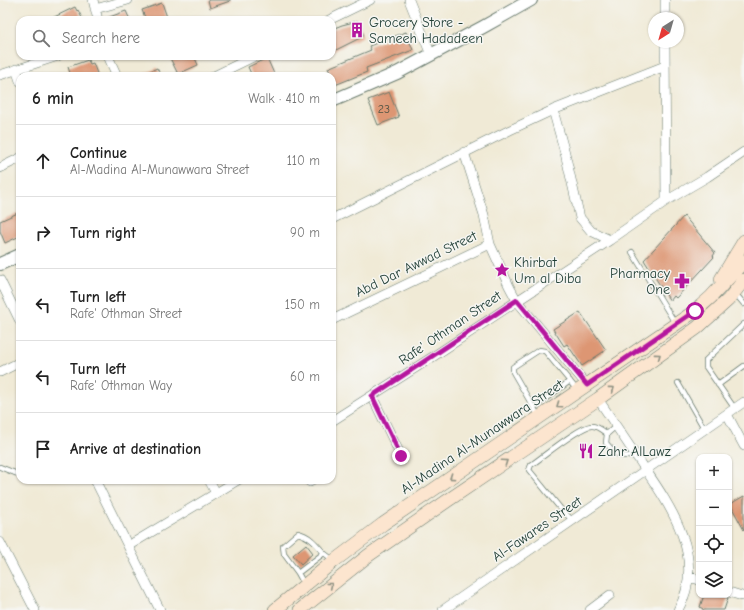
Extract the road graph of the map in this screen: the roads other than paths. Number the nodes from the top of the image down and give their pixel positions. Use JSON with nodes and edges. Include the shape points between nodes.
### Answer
{"nodes":[{"id":1,"x":128,"y":0,"type":"edge"},
{"id":2,"x":370,"y":0,"type":"edge"},
{"id":3,"x":409,"y":0,"type":"edge"},
{"id":4,"x":665,"y":0,"type":"edge"},
{"id":5,"x":525,"y":1,"type":"edge"},
{"id":6,"x":94,"y":5,"type":"edge"},
{"id":7,"x":665,"y":12,"type":"edge"},
{"id":8,"x":97,"y":16,"type":"edge"},
{"id":9,"x":336,"y":17,"type":"edge"},
{"id":10,"x":665,"y":48,"type":"edge"},
{"id":11,"x":430,"y":55,"type":"junction"},
{"id":12,"x":45,"y":60,"type":"edge"},
{"id":13,"x":110,"y":60,"type":"edge"},
{"id":14,"x":247,"y":60,"type":"edge"},
{"id":15,"x":665,"y":66,"type":"junction"},
{"id":16,"x":16,"y":69,"type":"junction"},
{"id":17,"x":17,"y":72,"type":"edge"},
{"id":18,"x":115,"y":72,"type":"edge"},
{"id":19,"x":222,"y":72,"type":"edge"},
{"id":20,"x":0,"y":75,"type":"edge"},
{"id":21,"x":336,"y":99,"type":"edge"},
{"id":22,"x":553,"y":110,"type":"junction"},
{"id":23,"x":464,"y":152,"type":"junction"},
{"id":24,"x":744,"y":152,"type":"edge"},
{"id":25,"x":16,"y":160,"type":"edge"},
{"id":26,"x":0,"y":168,"type":"edge"},
{"id":27,"x":666,"y":202,"type":"junction"},
{"id":28,"x":336,"y":217,"type":"edge"},
{"id":29,"x":610,"y":240,"type":"junction"},
{"id":30,"x":744,"y":241,"type":"edge"},
{"id":31,"x":490,"y":244,"type":"junction"},
{"id":32,"x":632,"y":252,"type":"dead end"},
{"id":33,"x":16,"y":257,"type":"edge"},
{"id":34,"x":744,"y":261,"type":"edge"},
{"id":35,"x":0,"y":264,"type":"edge"},
{"id":36,"x":0,"y":280,"type":"edge"},
{"id":37,"x":744,"y":280,"type":"edge"},
{"id":38,"x":711,"y":297,"type":"junction"},
{"id":39,"x":739,"y":299,"type":"edge"},
{"id":40,"x":517,"y":300,"type":"junction"},
{"id":41,"x":16,"y":313,"type":"edge"},
{"id":42,"x":336,"y":318,"type":"edge"},
{"id":43,"x":744,"y":324,"type":"edge"},
{"id":44,"x":676,"y":325,"type":"junction"},
{"id":45,"x":16,"y":364,"type":"edge"},
{"id":46,"x":744,"y":366,"type":"edge"},
{"id":47,"x":0,"y":372,"type":"edge"},
{"id":48,"x":678,"y":383,"type":"dead end"},
{"id":49,"x":718,"y":385,"type":"junction"},
{"id":50,"x":578,"y":386,"type":"junction"},
{"id":51,"x":372,"y":396,"type":"junction"},
{"id":52,"x":598,"y":399,"type":"junction"},
{"id":53,"x":744,"y":402,"type":"edge"},
{"id":54,"x":731,"y":412,"type":"junction"},
{"id":55,"x":537,"y":413,"type":"junction"},
{"id":56,"x":336,"y":418,"type":"edge"},
{"id":57,"x":617,"y":426,"type":"junction"},
{"id":58,"x":704,"y":430,"type":"junction"},
{"id":59,"x":607,"y":434,"type":"junction"},
{"id":60,"x":744,"y":446,"type":"edge"},
{"id":61,"x":401,"y":456,"type":"dead end"},
{"id":62,"x":636,"y":456,"type":"junction"},
{"id":63,"x":0,"y":467,"type":"edge"},
{"id":64,"x":646,"y":471,"type":"junction"},
{"id":65,"x":16,"y":473,"type":"edge"},
{"id":66,"x":97,"y":484,"type":"edge"},
{"id":67,"x":211,"y":484,"type":"edge"},
{"id":68,"x":231,"y":484,"type":"edge"},
{"id":69,"x":216,"y":493,"type":"junction"},
{"id":70,"x":573,"y":521,"type":"junction"},
{"id":71,"x":0,"y":542,"type":"edge"},
{"id":72,"x":128,"y":546,"type":"junction"},
{"id":73,"x":329,"y":557,"type":"junction"},
{"id":74,"x":688,"y":576,"type":"junction"},
{"id":75,"x":301,"y":579,"type":"junction"},
{"id":76,"x":696,"y":579,"type":"edge"},
{"id":77,"x":732,"y":593,"type":"edge"},
{"id":78,"x":610,"y":595,"type":"dead end"},
{"id":79,"x":742,"y":596,"type":"dead end"},
{"id":80,"x":35,"y":610,"type":"edge"},
{"id":81,"x":160,"y":610,"type":"edge"},
{"id":82,"x":275,"y":610,"type":"edge"},
{"id":83,"x":300,"y":610,"type":"edge"},
{"id":84,"x":443,"y":610,"type":"edge"},
{"id":85,"x":590,"y":610,"type":"edge"},
{"id":86,"x":678,"y":610,"type":"edge"}],
"edges":[{"from":1,"to":6,"type":"street"},
{"from":2,"to":9,"type":"street"},
{"from":3,"to":11,"type":"street"},
{"from":4,"to":7,"type":"street"},
{"from":5,"to":11,"type":"street"},
{"from":6,"to":8,"type":"street"},
{"from":10,"to":15,"type":"street"},
{"from":11,"to":21,"type":"street","via":[[397,73]]},
{"from":12,"to":16,"type":"street"},
{"from":13,"to":18,"type":"street"},
{"from":14,"to":19,"type":"street"},
{"from":15,"to":22,"type":"street"},
{"from":15,"to":27,"type":"street"},
{"from":16,"to":17,"type":"street"},
{"from":16,"to":20,"type":"street"},
{"from":22,"to":23,"type":"street"},
{"from":22,"to":29,"type":"street","via":[[580,218],[591,231]]},
{"from":23,"to":28,"type":"street"},
{"from":23,"to":31,"type":"street","via":[[484,215]]},
{"from":24,"to":27,"type":"street","name":"Rafe' Othman Street"},
{"from":25,"to":26,"type":"street"},
{"from":27,"to":29,"type":"street","name":"Rafe' Othman Street"},
{"from":29,"to":40,"type":"street","name":"Rafe' Othman Street"},
{"from":30,"to":38,"type":"main road"},
{"from":31,"to":40,"type":"street"},
{"from":31,"to":42,"type":"street","name":"Abd Dar Awwad Street"},
{"from":32,"to":44,"type":"lane"},
{"from":33,"to":35,"type":"street"},
{"from":34,"to":38,"type":"main road","name":"Al-Madina Al-Munawwara Street"},
{"from":36,"to":41,"type":"street"},
{"from":37,"to":39,"type":"main road"},
{"from":38,"to":44,"type":"main road","name":"Al-Madina Al-Munawwara Street"},
{"from":52,"to":39,"type":"main road","one_way":true},
{"from":40,"to":50,"type":"street"},
{"from":40,"to":51,"type":"street","name":"Rafe' Othman Street"},
{"from":43,"to":49,"type":"lane","via":[[706,360],[706,367]]},
{"from":44,"to":50,"type":"main road","name":"Al-Madina Al-Munawwara Street"},
{"from":45,"to":47,"type":"street"},
{"from":46,"to":49,"type":"lane"},
{"from":48,"to":58,"type":"lane"},
{"from":49,"to":54,"type":"lane"},
{"from":50,"to":55,"type":"main road","name":"Al-Madina Al-Munawwara Street"},
{"from":50,"to":55,"type":"lane","via":[[545,351],[539,350],[513,368]]},
{"from":51,"to":56,"type":"street","name":"Rafe' Othman Street"},
{"from":51,"to":61,"type":"street"},
{"from":52,"to":57,"type":"street"},
{"from":83,"to":52,"type":"main road","one_way":true,"via":[[369,555]]},
{"from":53,"to":54,"type":"street","name":"Al-Fawares Street"},
{"from":54,"to":58,"type":"street","name":"Al-Fawares Street"},
{"from":54,"to":60,"type":"street"},
{"from":55,"to":73,"type":"main road","name":"Al-Madina Al-Munawwara Street","one_way":true,"via":[[383,524]]},
{"from":57,"to":59,"type":"lane"},
{"from":57,"to":62,"type":"street"},
{"from":58,"to":64,"type":"street","name":"Al-Fawares Street"},
{"from":59,"to":62,"type":"lane","via":[[606,443],[616,454]]},
{"from":59,"to":70,"type":"lane","via":[[598,427],[591,426],[577,432],[531,465],[529,470]]},
{"from":62,"to":64,"type":"street"},
{"from":63,"to":65,"type":"lane"},
{"from":64,"to":70,"type":"street","name":"Al-Fawares Street"},
{"from":64,"to":74,"type":"street","via":[[671,509],[682,533],[687,550]]},
{"from":66,"to":72,"type":"street"},
{"from":67,"to":69,"type":"street"},
{"from":68,"to":69,"type":"street"},
{"from":69,"to":72,"type":"street"},
{"from":70,"to":84,"type":"street","name":"Al-Fawares Street"},
{"from":71,"to":80,"type":"street"},
{"from":72,"to":81,"type":"street"},
{"from":73,"to":75,"type":"main road","name":"Al-Madina Al-Munawwara Street"},
{"from":73,"to":75,"type":"lane","via":[[306,535],[298,533],[290,539],[283,546],[284,554]]},
{"from":74,"to":76,"type":"street"},
{"from":74,"to":86,"type":"street"},
{"from":75,"to":82,"type":"main road","name":"Al-Madina Al-Munawwara Street"},
{"from":77,"to":79,"type":"street"},
{"from":78,"to":85,"type":"street"}]}
